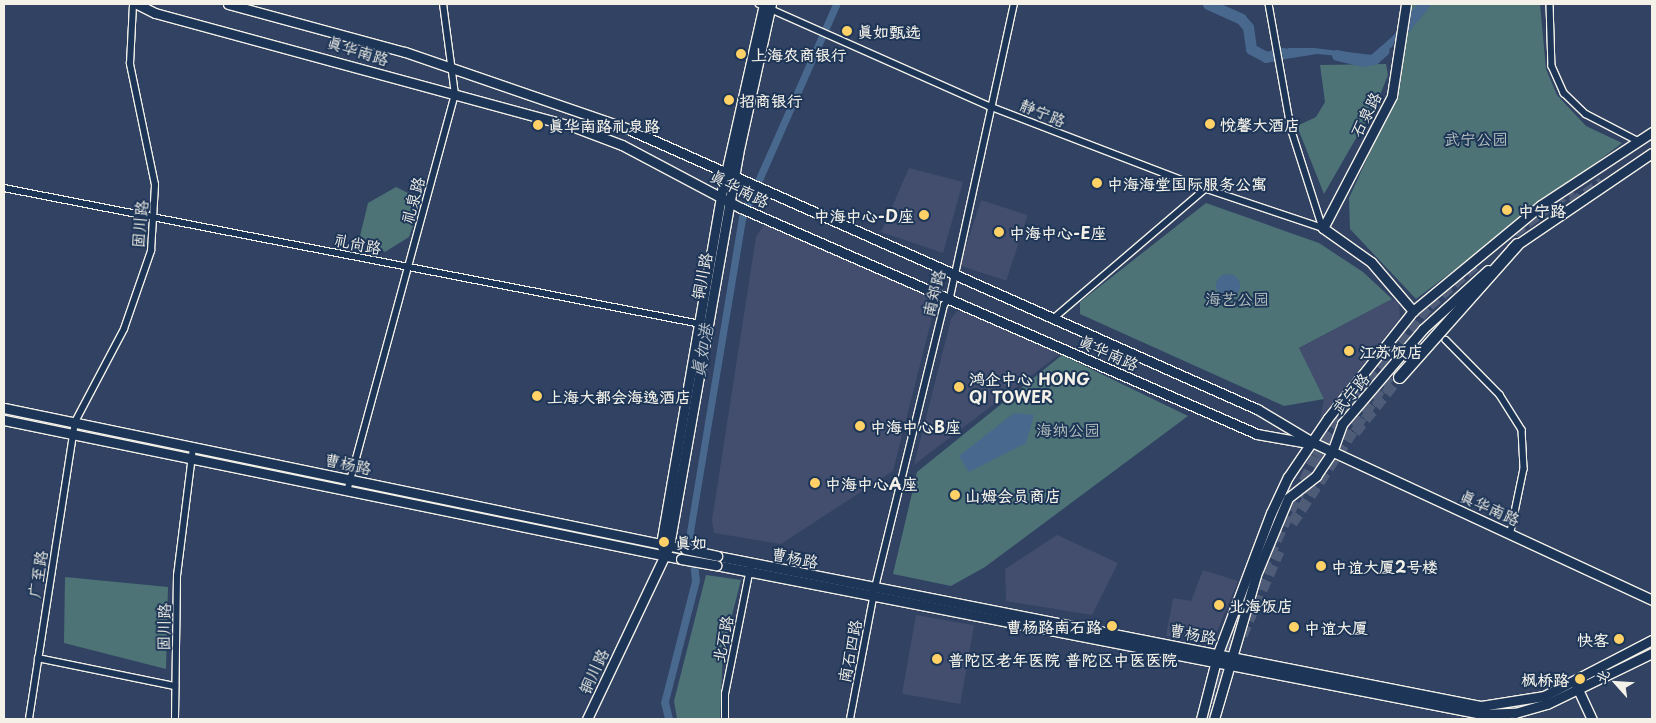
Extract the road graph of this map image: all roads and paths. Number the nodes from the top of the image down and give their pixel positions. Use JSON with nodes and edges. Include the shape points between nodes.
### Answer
{"nodes":[{"id":1,"x":135,"y":4,"type":"edge"},
{"id":2,"x":228,"y":4,"type":"edge"},
{"id":3,"x":443,"y":4,"type":"edge"},
{"id":4,"x":1014,"y":4,"type":"edge"},
{"id":5,"x":1269,"y":4,"type":"edge"},
{"id":6,"x":1406,"y":4,"type":"edge"},
{"id":7,"x":1550,"y":4,"type":"edge"},
{"id":8,"x":765,"y":5,"type":"edge"},
{"id":9,"x":449,"y":68,"type":"junction"},
{"id":10,"x":455,"y":95,"type":"junction"},
{"id":11,"x":989,"y":106,"type":"junction"},
{"id":12,"x":1652,"y":132,"type":"edge"},
{"id":13,"x":1638,"y":141,"type":"junction"},
{"id":14,"x":1652,"y":153,"type":"edge"},
{"id":15,"x":730,"y":173,"type":"junction"},
{"id":16,"x":4,"y":188,"type":"edge"},
{"id":17,"x":1206,"y":188,"type":"junction"},
{"id":18,"x":722,"y":195,"type":"junction"},
{"id":19,"x":730,"y":200,"type":"junction"},
{"id":20,"x":156,"y":218,"type":"junction"},
{"id":21,"x":1323,"y":228,"type":"junction"},
{"id":22,"x":1517,"y":244,"type":"junction"},
{"id":23,"x":408,"y":267,"type":"junction"},
{"id":24,"x":953,"y":273,"type":"junction"},
{"id":25,"x":950,"y":297,"type":"junction"},
{"id":26,"x":1413,"y":311,"type":"junction"},
{"id":27,"x":1054,"y":318,"type":"junction"},
{"id":28,"x":704,"y":324,"type":"junction"},
{"id":29,"x":1446,"y":340,"type":"dead end"},
{"id":30,"x":1399,"y":377,"type":"tunnel mouth"},
{"id":31,"x":4,"y":408,"type":"edge"},
{"id":32,"x":4,"y":420,"type":"edge"},
{"id":33,"x":75,"y":422,"type":"junction"},
{"id":34,"x":76,"y":434,"type":"junction"},
{"id":35,"x":1314,"y":443,"type":"junction"},
{"id":36,"x":192,"y":451,"type":"junction"},
{"id":37,"x":1332,"y":452,"type":"junction"},
{"id":38,"x":349,"y":484,"type":"junction"},
{"id":39,"x":1511,"y":532,"type":"junction"},
{"id":40,"x":665,"y":548,"type":"junction"},
{"id":41,"x":716,"y":560,"type":"junction"},
{"id":42,"x":750,"y":567,"type":"junction"},
{"id":43,"x":875,"y":591,"type":"junction"},
{"id":44,"x":1652,"y":600,"type":"edge"},
{"id":45,"x":1652,"y":640,"type":"edge"},
{"id":46,"x":1218,"y":653,"type":"junction"},
{"id":47,"x":1652,"y":653,"type":"edge"},
{"id":48,"x":1233,"y":656,"type":"junction"},
{"id":49,"x":38,"y":658,"type":"junction"},
{"id":50,"x":1215,"y":663,"type":"junction"},
{"id":51,"x":1229,"y":666,"type":"junction"},
{"id":52,"x":175,"y":686,"type":"junction"},
{"id":53,"x":1577,"y":687,"type":"junction"},
{"id":54,"x":29,"y":719,"type":"edge"},
{"id":55,"x":175,"y":719,"type":"edge"},
{"id":56,"x":587,"y":719,"type":"edge"},
{"id":57,"x":725,"y":719,"type":"edge"},
{"id":58,"x":850,"y":719,"type":"edge"},
{"id":59,"x":1201,"y":719,"type":"edge"},
{"id":60,"x":1214,"y":719,"type":"edge"},
{"id":61,"x":1592,"y":719,"type":"edge"}],
"edges":[{"from":1,"to":10,"type":"main road","name":"真华南路"},
{"from":1,"to":20,"type":"street","name":"固川路","via":[[130,64],[155,186]]},
{"from":2,"to":9,"type":"main road","name":"真华南路"},
{"from":3,"to":9,"type":"street","name":"礼泉路"},
{"from":4,"to":11,"type":"street","name":"南郑路"},
{"from":5,"to":21,"type":"street","via":[[1275,49],[1298,155]]},
{"from":6,"to":21,"type":"main road","name":"石泉路","via":[[1392,96]]},
{"from":7,"to":13,"type":"street","via":[[1552,66],[1564,92],[1586,114]]},
{"from":8,"to":11,"type":"street","name":"静宁路"},
{"from":8,"to":15,"type":"main road","name":"铜川路"},
{"from":9,"to":10,"type":"street","name":"礼泉路"},
{"from":9,"to":15,"type":"main road","name":"真华南路","via":[[582,111]]},
{"from":10,"to":18,"type":"main road","name":"真华南路","via":[[577,128]]},
{"from":10,"to":23,"type":"street","name":"礼泉路"},
{"from":11,"to":17,"type":"street","name":"静宁路"},
{"from":11,"to":24,"type":"street","name":"南郑路"},
{"from":12,"to":13,"type":"main road"},
{"from":13,"to":26,"type":"main road","via":[[1541,205]]},
{"from":14,"to":22,"type":"main road","name":"武宁路"},
{"from":15,"to":18,"type":"main road","name":"铜川路"},
{"from":15,"to":19,"type":"main road","name":"铜川路"},
{"from":15,"to":24,"type":"main road","name":"真华南路"},
{"from":16,"to":20,"type":"street","name":"礼尚路"},
{"from":17,"to":21,"type":"street","name":"静宁路"},
{"from":17,"to":27,"type":"street"},
{"from":18,"to":19,"type":"main road","name":"真华南路"},
{"from":18,"to":28,"type":"main road","name":"铜川路"},
{"from":19,"to":25,"type":"main road","name":"真华南路","via":[[741,208]]},
{"from":19,"to":28,"type":"main road","name":"铜川路"},
{"from":20,"to":23,"type":"street","name":"礼尚路"},
{"from":20,"to":33,"type":"street","name":"固川路","via":[[141,289]]},
{"from":21,"to":26,"type":"main road","via":[[1370,262]]},
{"from":22,"to":30,"type":"highway"},
{"from":22,"to":37,"type":"main road","name":"武宁路","via":[[1423,329],[1342,424]]},
{"from":23,"to":28,"type":"street","name":"礼尚路"},
{"from":23,"to":38,"type":"street","name":"礼泉路"},
{"from":24,"to":25,"type":"street","name":"南郑路"},
{"from":24,"to":27,"type":"main road","name":"真华南路"},
{"from":25,"to":35,"type":"main road","name":"真华南路","via":[[1257,434]]},
{"from":25,"to":43,"type":"street","name":"南郑路","via":[[944,305]]},
{"from":26,"to":35,"type":"main road","via":[[1328,418]]},
{"from":27,"to":35,"type":"main road","name":"真华南路","via":[[1257,408]]},
{"from":28,"to":40,"type":"main road","name":"铜川路"},
{"from":29,"to":39,"type":"street","via":[[1500,395],[1522,430],[1524,468]]},
{"from":31,"to":33,"type":"main road","name":"曹杨路"},
{"from":32,"to":34,"type":"main road","name":"曹杨路"},
{"from":33,"to":34,"type":"street"},
{"from":33,"to":36,"type":"main road","name":"曹杨路"},
{"from":34,"to":36,"type":"main road","name":"曹杨路"},
{"from":34,"to":49,"type":"street","name":"广至路"},
{"from":35,"to":37,"type":"main road","name":"真华南路"},
{"from":35,"to":46,"type":"main road","via":[[1284,484]]},
{"from":36,"to":38,"type":"main road","name":"曹杨路"},
{"from":36,"to":52,"type":"street","name":"固川路","via":[[177,576]]},
{"from":37,"to":39,"type":"main road","name":"真华南路"},
{"from":37,"to":48,"type":"main road","name":"武宁路","via":[[1316,476],[1288,498],[1256,575]]},
{"from":38,"to":40,"type":"main road","name":"曹杨路"},
{"from":39,"to":44,"type":"main road","name":"真华南路"},
{"from":40,"to":41,"type":"main road","name":"曹杨路","bridge":true,"via":[[685,549]]},
{"from":40,"to":41,"type":"main road","name":"曹杨路","bridge":true,"via":[[681,559]]},
{"from":40,"to":56,"type":"main road","name":"铜川路"},
{"from":41,"to":42,"type":"main road","name":"曹杨路"},
{"from":42,"to":43,"type":"main road","name":"曹杨路"},
{"from":42,"to":57,"type":"street","name":"北石路","via":[[725,694]]},
{"from":43,"to":46,"type":"main road","name":"曹杨路"},
{"from":43,"to":50,"type":"main road","name":"曹杨路"},
{"from":43,"to":58,"type":"street","name":"南石四路"},
{"from":45,"to":53,"type":"main road","name":"曹杨路"},
{"from":46,"to":48,"type":"main road","name":"曹杨路"},
{"from":46,"to":50,"type":"main road"},
{"from":47,"to":53,"type":"main road","name":"曹杨路"},
{"from":48,"to":51,"type":"main road","name":"武宁路"},
{"from":48,"to":53,"type":"main road","name":"曹杨路","via":[[1481,706]]},
{"from":49,"to":52,"type":"street"},
{"from":49,"to":54,"type":"street","name":"广至路"},
{"from":50,"to":51,"type":"main road","name":"曹杨路"},
{"from":50,"to":59,"type":"main road"},
{"from":51,"to":53,"type":"main road","name":"曹杨路","via":[[1481,714],[1515,713]]},
{"from":51,"to":60,"type":"main road","name":"武宁路"},
{"from":52,"to":55,"type":"street","name":"固川路"},
{"from":53,"to":61,"type":"main road"}]}
